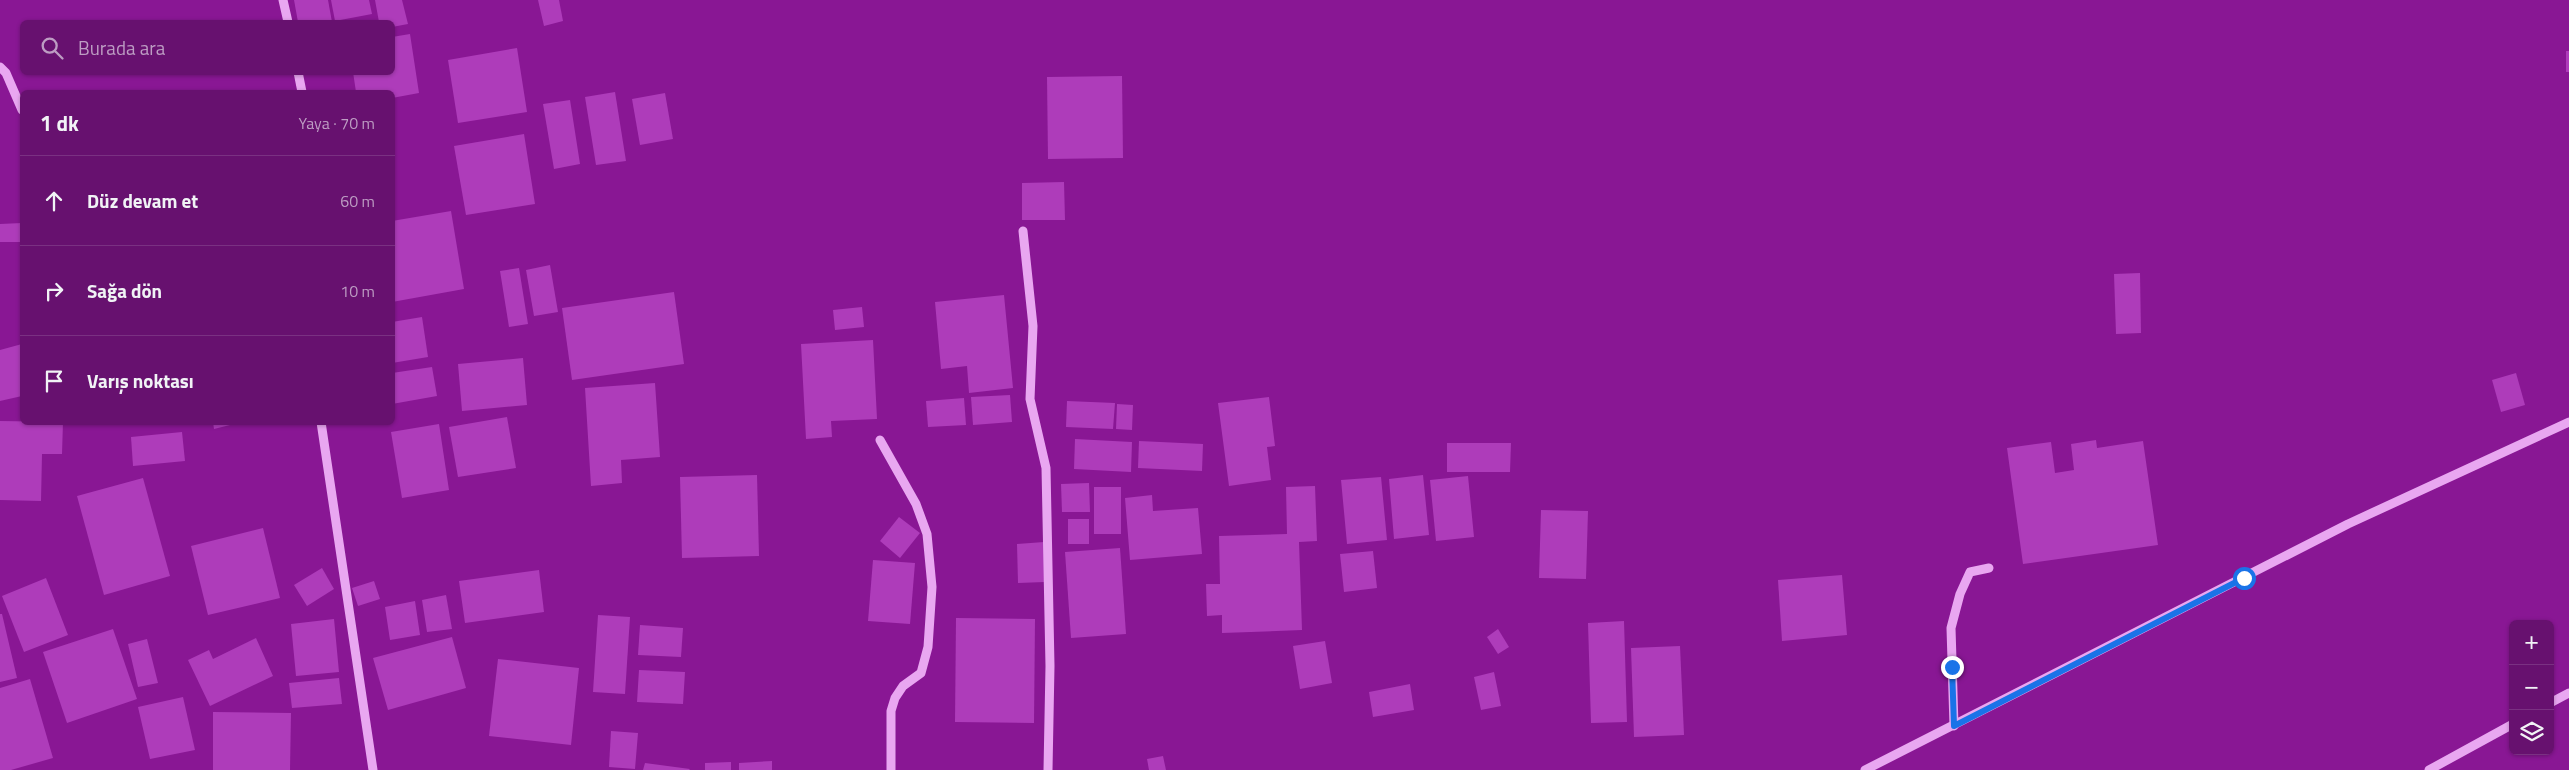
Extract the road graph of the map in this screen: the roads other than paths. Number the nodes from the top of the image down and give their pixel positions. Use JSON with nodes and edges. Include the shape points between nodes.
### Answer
{"nodes":[{"id":1,"x":283,"y":0,"type":"edge"},
{"id":2,"x":288,"y":20,"type":"edge"},
{"id":3,"x":0,"y":67,"type":"edge"},
{"id":4,"x":299,"y":75,"type":"edge"},
{"id":5,"x":302,"y":90,"type":"edge"},
{"id":6,"x":20,"y":105,"type":"edge"},
{"id":7,"x":1023,"y":231,"type":"dead end"},
{"id":8,"x":2569,"y":422,"type":"edge"},
{"id":9,"x":321,"y":425,"type":"edge"},
{"id":10,"x":880,"y":440,"type":"dead end"},
{"id":11,"x":1989,"y":568,"type":"dead end"},
{"id":12,"x":2569,"y":693,"type":"edge"},
{"id":13,"x":2554,"y":701,"type":"edge"},
{"id":14,"x":1954,"y":726,"type":"junction"},
{"id":15,"x":2509,"y":726,"type":"edge"},
{"id":16,"x":373,"y":770,"type":"edge"},
{"id":17,"x":891,"y":770,"type":"edge"},
{"id":18,"x":1048,"y":770,"type":"edge"},
{"id":19,"x":1865,"y":770,"type":"edge"},
{"id":20,"x":2429,"y":770,"type":"edge"}],
"edges":[{"from":1,"to":2,"type":"street"},
{"from":3,"to":6,"type":"street","via":[[6,73]]},
{"from":4,"to":5,"type":"street"},
{"from":7,"to":18,"type":"street","via":[[1033,326],[1030,398],[1046,468],[1050,666]]},
{"from":8,"to":14,"type":"street","via":[[2348,524]]},
{"from":9,"to":16,"type":"street"},
{"from":10,"to":17,"type":"street","via":[[916,504],[927,534],[932,587],[928,647],[921,673],[903,686],[894,698],[891,711]]},
{"from":11,"to":14,"type":"street","via":[[1970,572],[1951,628]]},
{"from":12,"to":13,"type":"street"},
{"from":14,"to":19,"type":"street"},
{"from":15,"to":20,"type":"street"}]}
